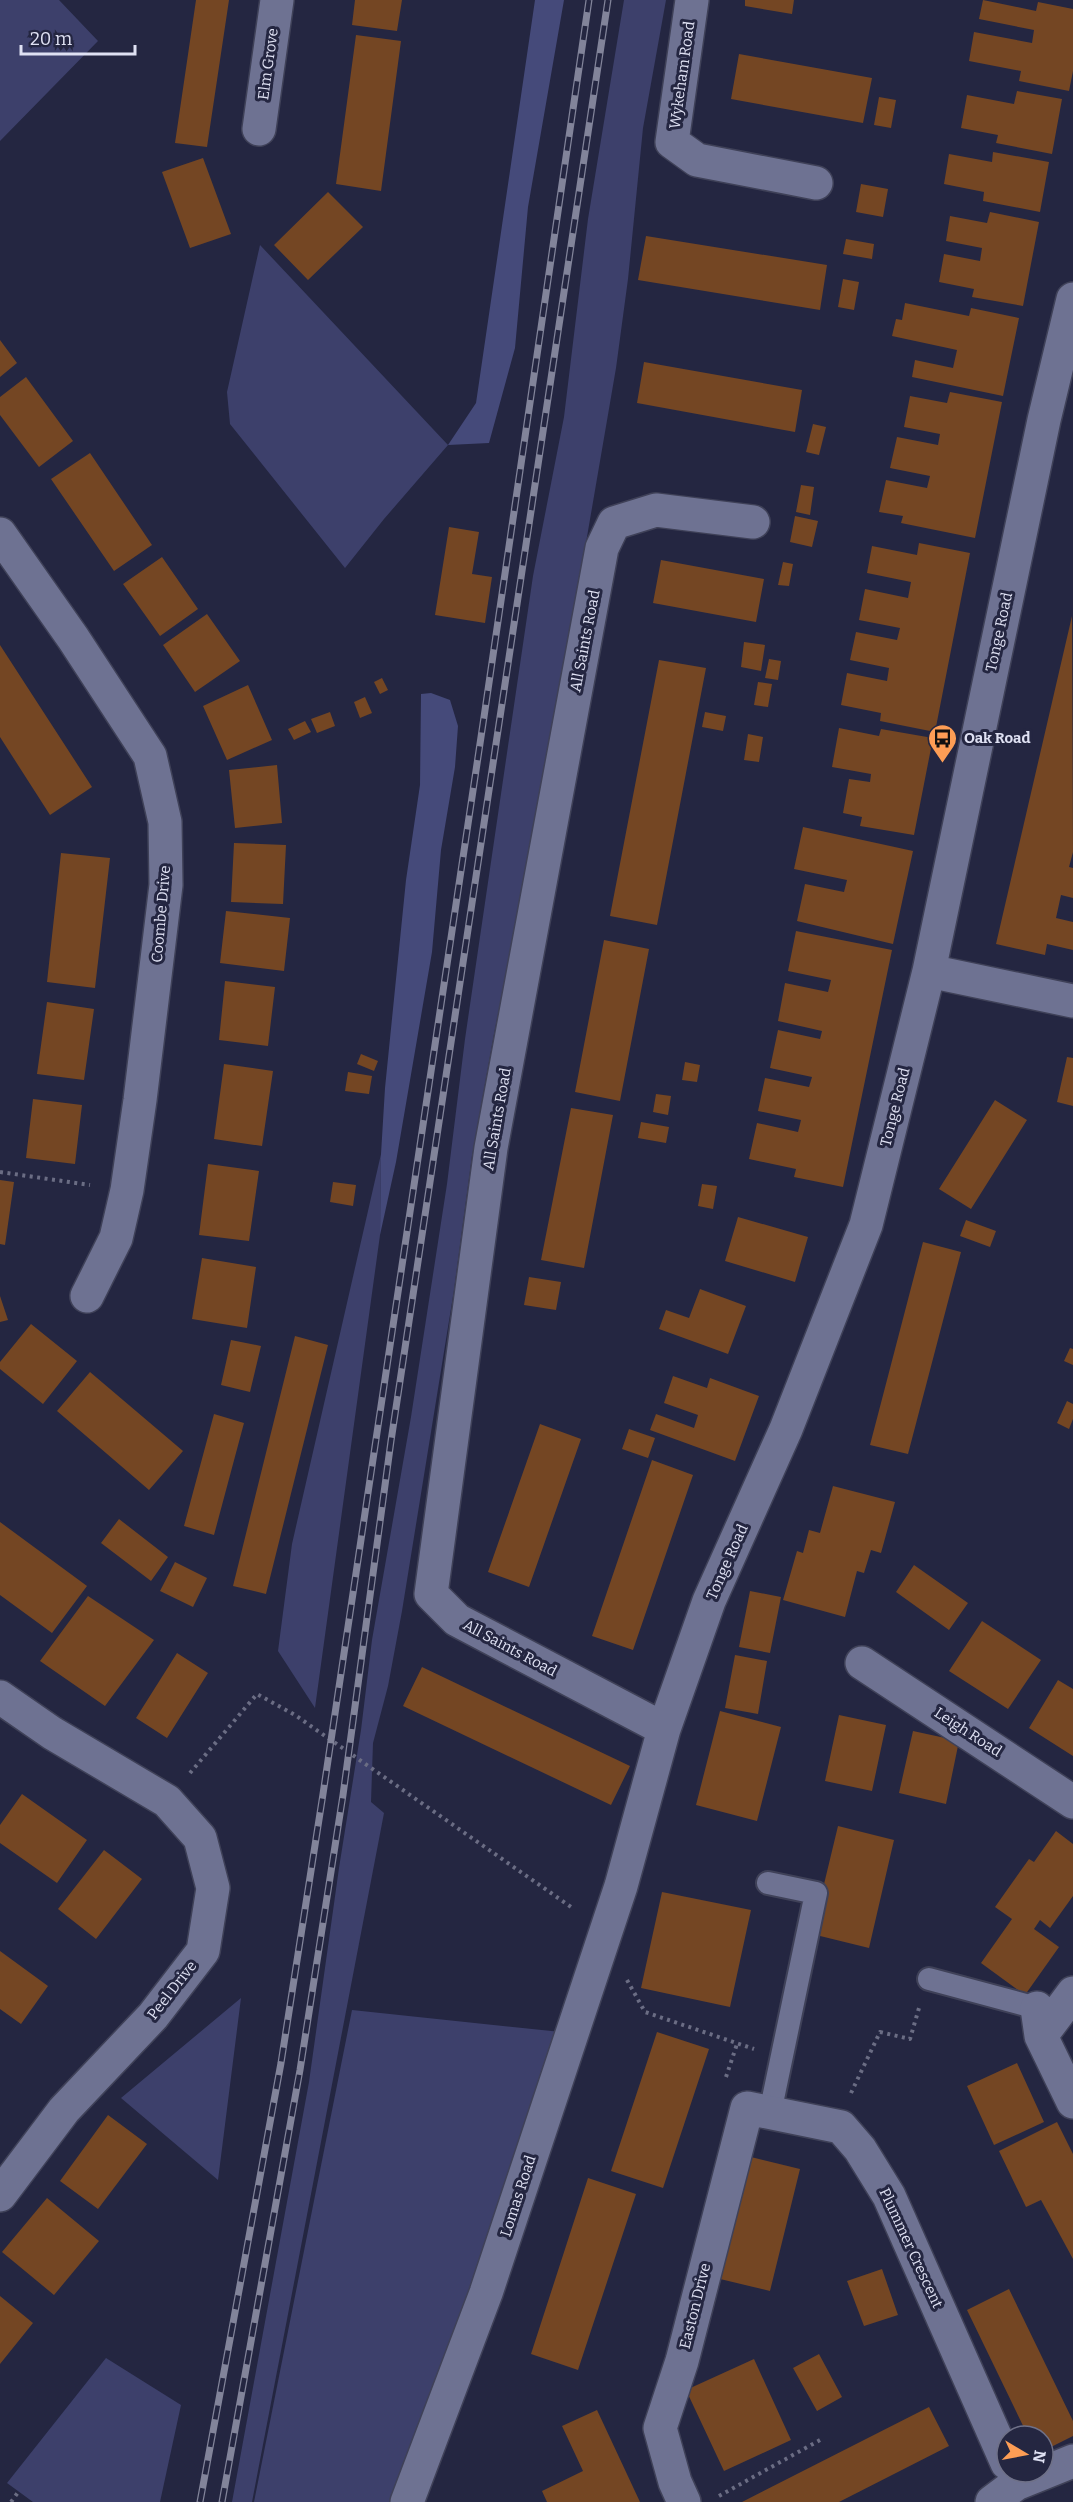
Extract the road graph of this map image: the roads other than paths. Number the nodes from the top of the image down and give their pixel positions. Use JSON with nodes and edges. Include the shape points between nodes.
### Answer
{"nodes":[{"id":1,"x":277,"y":0,"type":"edge"},
{"id":2,"x":692,"y":0,"type":"edge"},
{"id":3,"x":259,"y":129,"type":"dead end"},
{"id":4,"x":816,"y":183,"type":"dead end"},
{"id":5,"x":1073,"y":298,"type":"edge"},
{"id":6,"x":753,"y":522,"type":"dead end"},
{"id":7,"x":2,"y":543,"type":"edge"},
{"id":8,"x":929,"y":971,"type":"junction"},
{"id":9,"x":1073,"y":1001,"type":"edge"},
{"id":10,"x":87,"y":1296,"type":"dead end"},
{"id":11,"x":862,"y":1663,"type":"dead end"},
{"id":12,"x":0,"y":1697,"type":"edge"},
{"id":13,"x":663,"y":1729,"type":"junction"},
{"id":14,"x":1073,"y":1802,"type":"edge"},
{"id":15,"x":768,"y":1883,"type":"dead end"},
{"id":16,"x":621,"y":1886,"type":"joint"},
{"id":17,"x":929,"y":1979,"type":"road end"},
{"id":18,"x":1073,"y":1993,"type":"edge"},
{"id":19,"x":1039,"y":2022,"type":"junction"},
{"id":20,"x":1073,"y":2102,"type":"edge"},
{"id":21,"x":758,"y":2110,"type":"junction"},
{"id":22,"x":0,"y":2195,"type":"edge"},
{"id":23,"x":995,"y":2451,"type":"edge"},
{"id":24,"x":1073,"y":2461,"type":"edge"},
{"id":25,"x":1055,"y":2466,"type":"edge"},
{"id":26,"x":407,"y":2502,"type":"edge"},
{"id":27,"x":684,"y":2502,"type":"edge"}],
"edges":[{"from":1,"to":3,"type":"street","name":"Elm Grove"},
{"from":2,"to":4,"type":"street","name":"Wykeham Road","via":[[672,142],[697,160]]},
{"from":5,"to":8,"type":"street","name":"Tonge Road"},
{"from":6,"to":13,"type":"street","name":"All Saints Road","via":[[656,510],[614,523],[602,548],[491,1148],[431,1594],[457,1620]]},
{"from":7,"to":10,"type":"street","name":"Coombe Drive","via":[[73,638],[150,756],[165,822],[166,885],[127,1190],[117,1238]]},
{"from":8,"to":9,"type":"street"},
{"from":8,"to":13,"type":"street","name":"Tonge Road","via":[[866,1225],[786,1429],[709,1601]]},
{"from":11,"to":14,"type":"street","name":"Leigh Road"},
{"from":12,"to":22,"type":"street","name":"Peel Drive","via":[[52,1733],[167,1801],[200,1838],[213,1888],[203,1951],[153,2016],[64,2110]]},
{"from":13,"to":16,"type":"street","name":"Tonge Road"},
{"from":15,"to":21,"type":"lane","via":[[816,1893],[781,2057]]},
{"from":16,"to":26,"type":"street","name":"Lomas Road","via":[[486,2293]]},
{"from":17,"to":19,"type":"lane"},
{"from":18,"to":19,"type":"street"},
{"from":19,"to":20,"type":"street"},
{"from":21,"to":23,"type":"street","name":"Plummer Crescent","via":[[841,2127],[860,2149],[889,2196]]},
{"from":21,"to":27,"type":"street","name":"Easton Drive","via":[[700,2284],[682,2361],[660,2428]]},
{"from":24,"to":25,"type":"street"}]}
